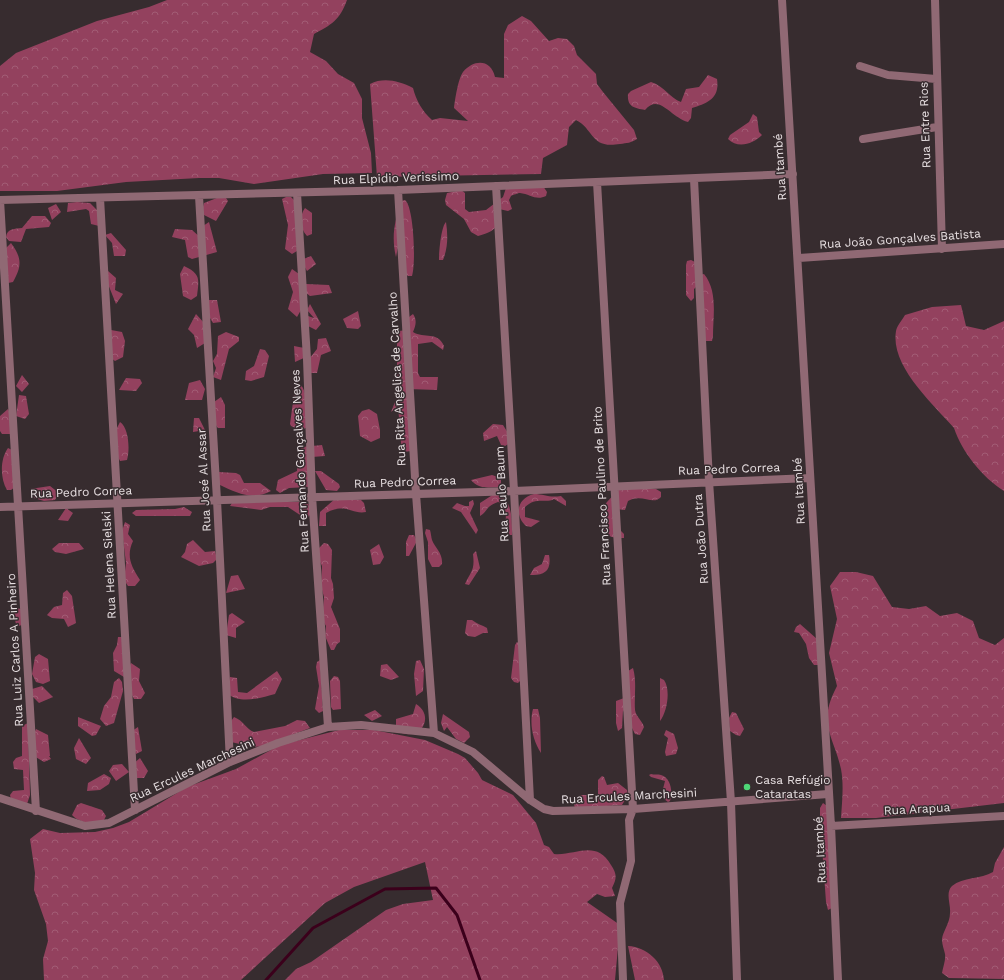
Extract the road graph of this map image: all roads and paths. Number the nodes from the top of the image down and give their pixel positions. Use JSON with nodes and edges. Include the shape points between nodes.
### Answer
{"nodes":[{"id":1,"x":782,"y":0,"type":"edge"},
{"id":2,"x":935,"y":0,"type":"edge"},
{"id":3,"x":860,"y":66,"type":"dead end"},
{"id":4,"x":936,"y":79,"type":"junction"},
{"id":5,"x":937,"y":127,"type":"junction"},
{"id":6,"x":864,"y":139,"type":"dead end"},
{"id":7,"x":793,"y":174,"type":"junction"},
{"id":8,"x":694,"y":179,"type":"junction"},
{"id":9,"x":597,"y":182,"type":"junction"},
{"id":10,"x":496,"y":186,"type":"junction"},
{"id":11,"x":398,"y":190,"type":"junction"},
{"id":12,"x":297,"y":193,"type":"junction"},
{"id":13,"x":199,"y":196,"type":"junction"},
{"id":14,"x":100,"y":198,"type":"junction"},
{"id":15,"x":0,"y":200,"type":"edge"},
{"id":16,"x":1004,"y":244,"type":"edge"},
{"id":17,"x":942,"y":249,"type":"junction"},
{"id":18,"x":798,"y":258,"type":"junction"},
{"id":19,"x":810,"y":478,"type":"junction"},
{"id":20,"x":709,"y":481,"type":"junction"},
{"id":21,"x":613,"y":486,"type":"junction"},
{"id":22,"x":514,"y":490,"type":"junction"},
{"id":23,"x":416,"y":494,"type":"junction"},
{"id":24,"x":312,"y":496,"type":"junction"},
{"id":25,"x":217,"y":500,"type":"junction"},
{"id":26,"x":117,"y":503,"type":"junction"},
{"id":27,"x":19,"y":506,"type":"junction"},
{"id":28,"x":0,"y":507,"type":"edge"},
{"id":29,"x":328,"y":727,"type":"junction"},
{"id":30,"x":434,"y":733,"type":"junction"},
{"id":31,"x":230,"y":762,"type":"junction"},
{"id":32,"x":828,"y":794,"type":"junction"},
{"id":33,"x":0,"y":798,"type":"edge"},
{"id":34,"x":530,"y":800,"type":"junction"},
{"id":35,"x":731,"y":802,"type":"junction"},
{"id":36,"x":633,"y":809,"type":"junction"},
{"id":37,"x":135,"y":810,"type":"junction"},
{"id":38,"x":36,"y":811,"type":"junction"},
{"id":39,"x":1004,"y":816,"type":"edge"},
{"id":40,"x":831,"y":826,"type":"junction"},
{"id":41,"x":623,"y":980,"type":"edge"},
{"id":42,"x":737,"y":980,"type":"edge"},
{"id":43,"x":838,"y":980,"type":"edge"}],
"edges":[{"from":1,"to":7,"type":"street","name":"Rua Itambé"},
{"from":2,"to":4,"type":"street","name":"Rua Entre Rios"},
{"from":3,"to":4,"type":"street","via":[[888,76]]},
{"from":4,"to":5,"type":"street","name":"Rua Entre Rios"},
{"from":5,"to":6,"type":"street"},
{"from":5,"to":17,"type":"street","name":"Rua Entre Rios"},
{"from":7,"to":8,"type":"street","name":"Rua Elpidio Verissimo"},
{"from":7,"to":18,"type":"street","name":"Rua Itambé"},
{"from":8,"to":9,"type":"street","name":"Rua Elpidio Verissimo"},
{"from":8,"to":20,"type":"street","name":"Rua João Dutra"},
{"from":9,"to":10,"type":"street","name":"Rua Elpidio Verissimo"},
{"from":9,"to":21,"type":"street","name":"Rua Francisco Paulino de Brito"},
{"from":10,"to":11,"type":"street","name":"Rua Elpidio Verissimo"},
{"from":10,"to":22,"type":"street","name":"Rua Paulo Baum"},
{"from":11,"to":12,"type":"street","name":"Rua Elpidio Verissimo"},
{"from":11,"to":23,"type":"street","name":"Rua Rita Angelica de Carvalho"},
{"from":12,"to":13,"type":"street","name":"Rua Elpidio Verissimo"},
{"from":12,"to":24,"type":"street","name":"Rua Fernando Gonçalves Neves"},
{"from":13,"to":14,"type":"street","name":"Rua Elpidio Verissimo"},
{"from":13,"to":25,"type":"street","name":"Rua José Al Assar"},
{"from":14,"to":15,"type":"street","name":"Rua Elpidio Verissimo"},
{"from":14,"to":26,"type":"street","name":"Rua Helena Sielski"},
{"from":15,"to":27,"type":"street","name":"Rua Luiz Carlos A Pinheiro"},
{"from":16,"to":17,"type":"street","name":"Rua João Gonçalves Batista"},
{"from":17,"to":18,"type":"street","name":"Rua João Gonçalves Batista"},
{"from":18,"to":19,"type":"street","name":"Rua Itambé"},
{"from":19,"to":20,"type":"street","name":"Rua Pedro Correa"},
{"from":19,"to":32,"type":"street","name":"Rua Itambé"},
{"from":20,"to":21,"type":"street","name":"Rua Pedro Correa"},
{"from":20,"to":35,"type":"street","name":"Rua João Dutra"},
{"from":21,"to":22,"type":"street","name":"Rua Pedro Correa"},
{"from":21,"to":36,"type":"street","name":"Rua Francisco Paulino de Brito"},
{"from":22,"to":23,"type":"street","name":"Rua Pedro Correa"},
{"from":22,"to":34,"type":"street","name":"Rua Paulo Baum"},
{"from":23,"to":24,"type":"street","name":"Rua Pedro Correa"},
{"from":23,"to":30,"type":"street","name":"Rua Rita Angelica de Carvalho"},
{"from":24,"to":25,"type":"street","name":"Rua Pedro Correa"},
{"from":24,"to":29,"type":"street","name":"Rua Fernando Gonçalves Neves"},
{"from":25,"to":26,"type":"street","name":"Rua Pedro Correa"},
{"from":25,"to":31,"type":"street","name":"Rua José Al Assar"},
{"from":26,"to":27,"type":"street","name":"Rua Pedro Correa"},
{"from":26,"to":37,"type":"street","name":"Rua Helena Sielski"},
{"from":27,"to":28,"type":"street","name":"Rua Pedro Correa"},
{"from":27,"to":38,"type":"street","name":"Rua Luiz Carlos A Pinheiro"},
{"from":29,"to":30,"type":"street","name":"Rua Ercules Marchesini","via":[[361,725]]},
{"from":29,"to":31,"type":"street","name":"Rua Ercules Marchesini"},
{"from":30,"to":34,"type":"street","name":"Rua Ercules Marchesini","via":[[473,752]]},
{"from":31,"to":37,"type":"street","name":"Rua Ercules Marchesini"},
{"from":32,"to":35,"type":"street","name":"Rua Ercules Marchesini"},
{"from":32,"to":40,"type":"street","name":"Rua Itambé"},
{"from":33,"to":38,"type":"street","name":"Rua Ercules Marchesini"},
{"from":34,"to":36,"type":"street","name":"Rua Ercules Marchesini","via":[[544,809],[553,811]]},
{"from":35,"to":36,"type":"street","name":"Rua Ercules Marchesini"},
{"from":35,"to":42,"type":"street","name":"Rua João Dutra"},
{"from":36,"to":41,"type":"street","name":"Rua Francisco Paulino de Brito","via":[[629,820],[630,869],[620,903]]},
{"from":37,"to":38,"type":"street","name":"Rua Ercules Marchesini","via":[[109,823],[93,826],[85,826]]},
{"from":39,"to":40,"type":"street","name":"Rua Arapua"},
{"from":40,"to":43,"type":"street","name":"Rua Itambé"}]}
